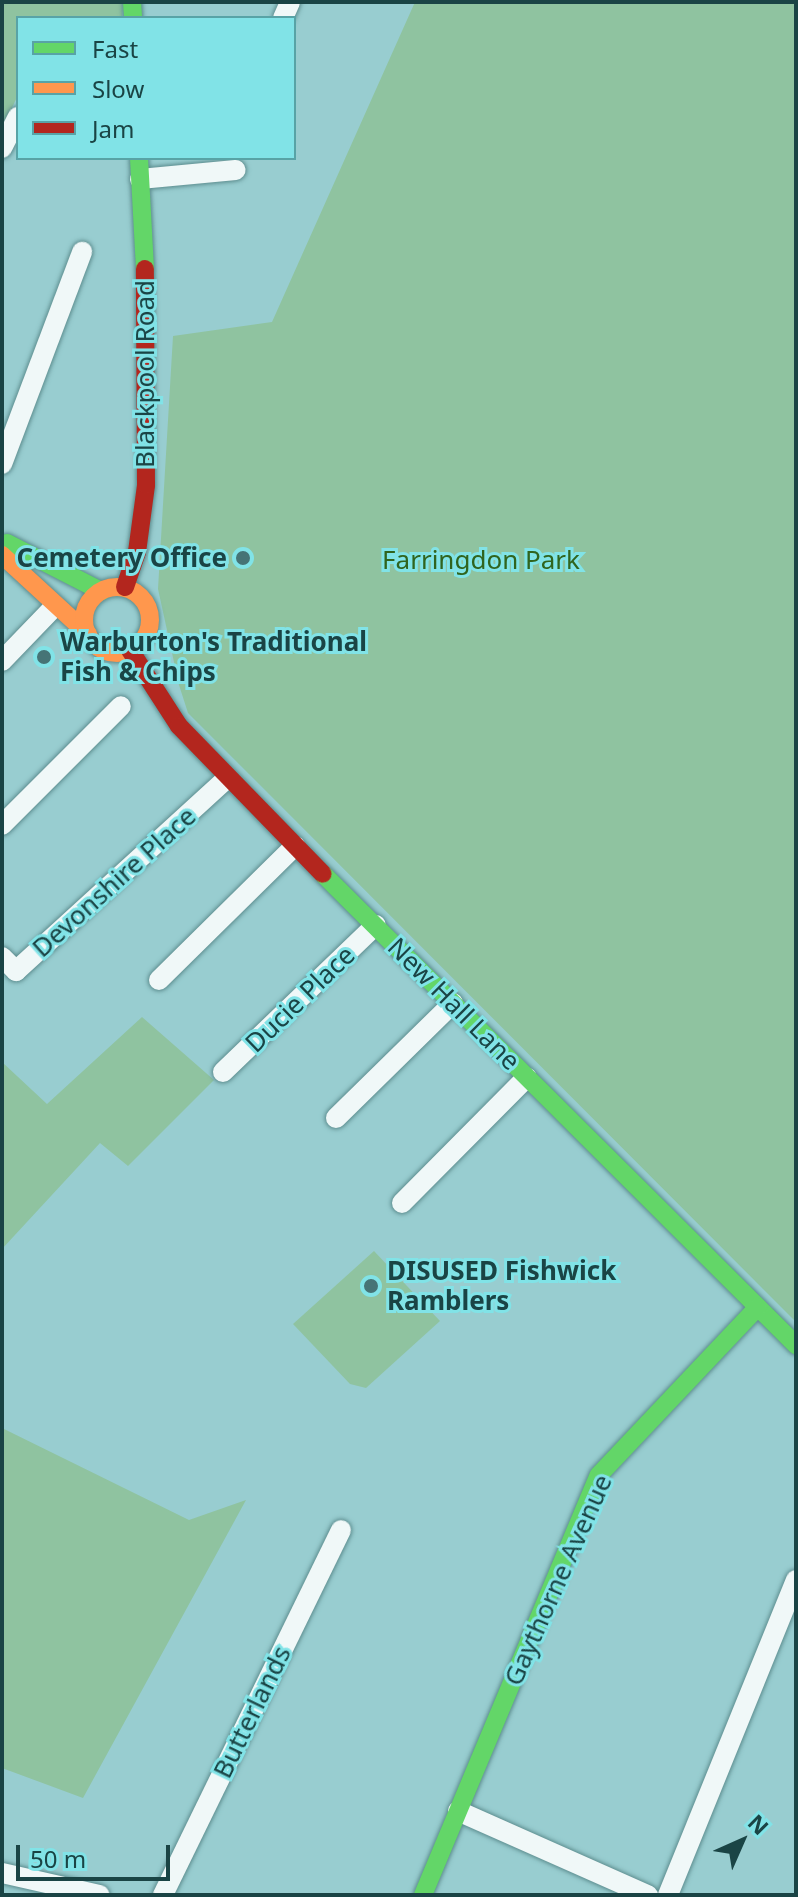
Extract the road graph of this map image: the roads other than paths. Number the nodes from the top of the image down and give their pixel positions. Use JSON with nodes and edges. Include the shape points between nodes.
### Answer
{"nodes":[{"id":1,"x":16,"y":121,"type":"edge"},
{"id":2,"x":2,"y":148,"type":"edge"},
{"id":3,"x":139,"y":160,"type":"edge"},
{"id":4,"x":236,"y":170,"type":"dead end"},
{"id":5,"x":140,"y":179,"type":"junction"},
{"id":6,"x":82,"y":252,"type":"dead end"},
{"id":7,"x":2,"y":464,"type":"edge"},
{"id":8,"x":2,"y":540,"type":"edge"},
{"id":9,"x":2,"y":555,"type":"edge"},
{"id":10,"x":125,"y":587,"type":"junction"},
{"id":11,"x":95,"y":598,"type":"junction"},
{"id":12,"x":54,"y":607,"type":"junction"},
{"id":13,"x":88,"y":634,"type":"junction"},
{"id":14,"x":130,"y":650,"type":"junction"},
{"id":15,"x":2,"y":661,"type":"edge"},
{"id":16,"x":121,"y":706,"type":"dead end"},
{"id":17,"x":227,"y":778,"type":"junction"},
{"id":18,"x":2,"y":825,"type":"edge"},
{"id":19,"x":295,"y":846,"type":"junction"},
{"id":20,"x":376,"y":925,"type":"junction"},
{"id":21,"x":2,"y":957,"type":"edge"},
{"id":22,"x":159,"y":980,"type":"dead end"},
{"id":23,"x":453,"y":1003,"type":"junction"},
{"id":24,"x":223,"y":1072,"type":"dead end"},
{"id":25,"x":527,"y":1077,"type":"junction"},
{"id":26,"x":336,"y":1118,"type":"dead end"},
{"id":27,"x":402,"y":1203,"type":"dead end"},
{"id":28,"x":758,"y":1307,"type":"junction"},
{"id":29,"x":796,"y":1345,"type":"edge"},
{"id":30,"x":341,"y":1530,"type":"dead end"},
{"id":31,"x":796,"y":1580,"type":"edge"},
{"id":32,"x":458,"y":1811,"type":"junction"},
{"id":33,"x":2,"y":1873,"type":"edge"},
{"id":34,"x":100,"y":1895,"type":"edge"},
{"id":35,"x":163,"y":1895,"type":"edge"},
{"id":36,"x":423,"y":1895,"type":"edge"},
{"id":37,"x":648,"y":1895,"type":"edge"},
{"id":38,"x":668,"y":1895,"type":"edge"}],
"edges":[{"from":1,"to":2,"type":"street"},
{"from":3,"to":5,"type":"main road","name":"Blackpool Road"},
{"from":4,"to":5,"type":"street"},
{"from":5,"to":10,"type":"main road","name":"Blackpool Road","via":[[149,336],[146,485],[137,552]]},
{"from":6,"to":7,"type":"street"},
{"from":8,"to":11,"type":"main road"},
{"from":9,"to":12,"type":"main road"},
{"from":10,"to":11,"type":"main road"},
{"from":10,"to":14,"type":"main road","via":[[143,600],[150,617],[146,637]]},
{"from":11,"to":12,"type":"main road"},
{"from":11,"to":13,"type":"main road"},
{"from":12,"to":13,"type":"main road"},
{"from":12,"to":15,"type":"street"},
{"from":13,"to":14,"type":"main road","via":[[107,651]]},
{"from":14,"to":17,"type":"main road","name":"New Hall Lane","via":[[179,726]]},
{"from":16,"to":18,"type":"street"},
{"from":17,"to":19,"type":"main road","name":"New Hall Lane"},
{"from":17,"to":21,"type":"street","name":"Devonshire Place","via":[[16,971]]},
{"from":19,"to":20,"type":"main road","name":"New Hall Lane"},
{"from":19,"to":22,"type":"street"},
{"from":20,"to":23,"type":"main road","name":"New Hall Lane"},
{"from":20,"to":24,"type":"street","name":"Ducie Place"},
{"from":23,"to":25,"type":"main road","name":"New Hall Lane"},
{"from":23,"to":26,"type":"street"},
{"from":25,"to":27,"type":"street"},
{"from":25,"to":28,"type":"main road","name":"New Hall Lane"},
{"from":28,"to":29,"type":"main road","name":"New Hall Lane"},
{"from":28,"to":32,"type":"main road","name":"Gaythorne Avenue","via":[[599,1475]]},
{"from":30,"to":35,"type":"street","name":"Butterlands"},
{"from":31,"to":38,"type":"street"},
{"from":32,"to":36,"type":"main road","name":"Gaythorne Avenue"},
{"from":32,"to":37,"type":"street"},
{"from":33,"to":34,"type":"street"}]}
